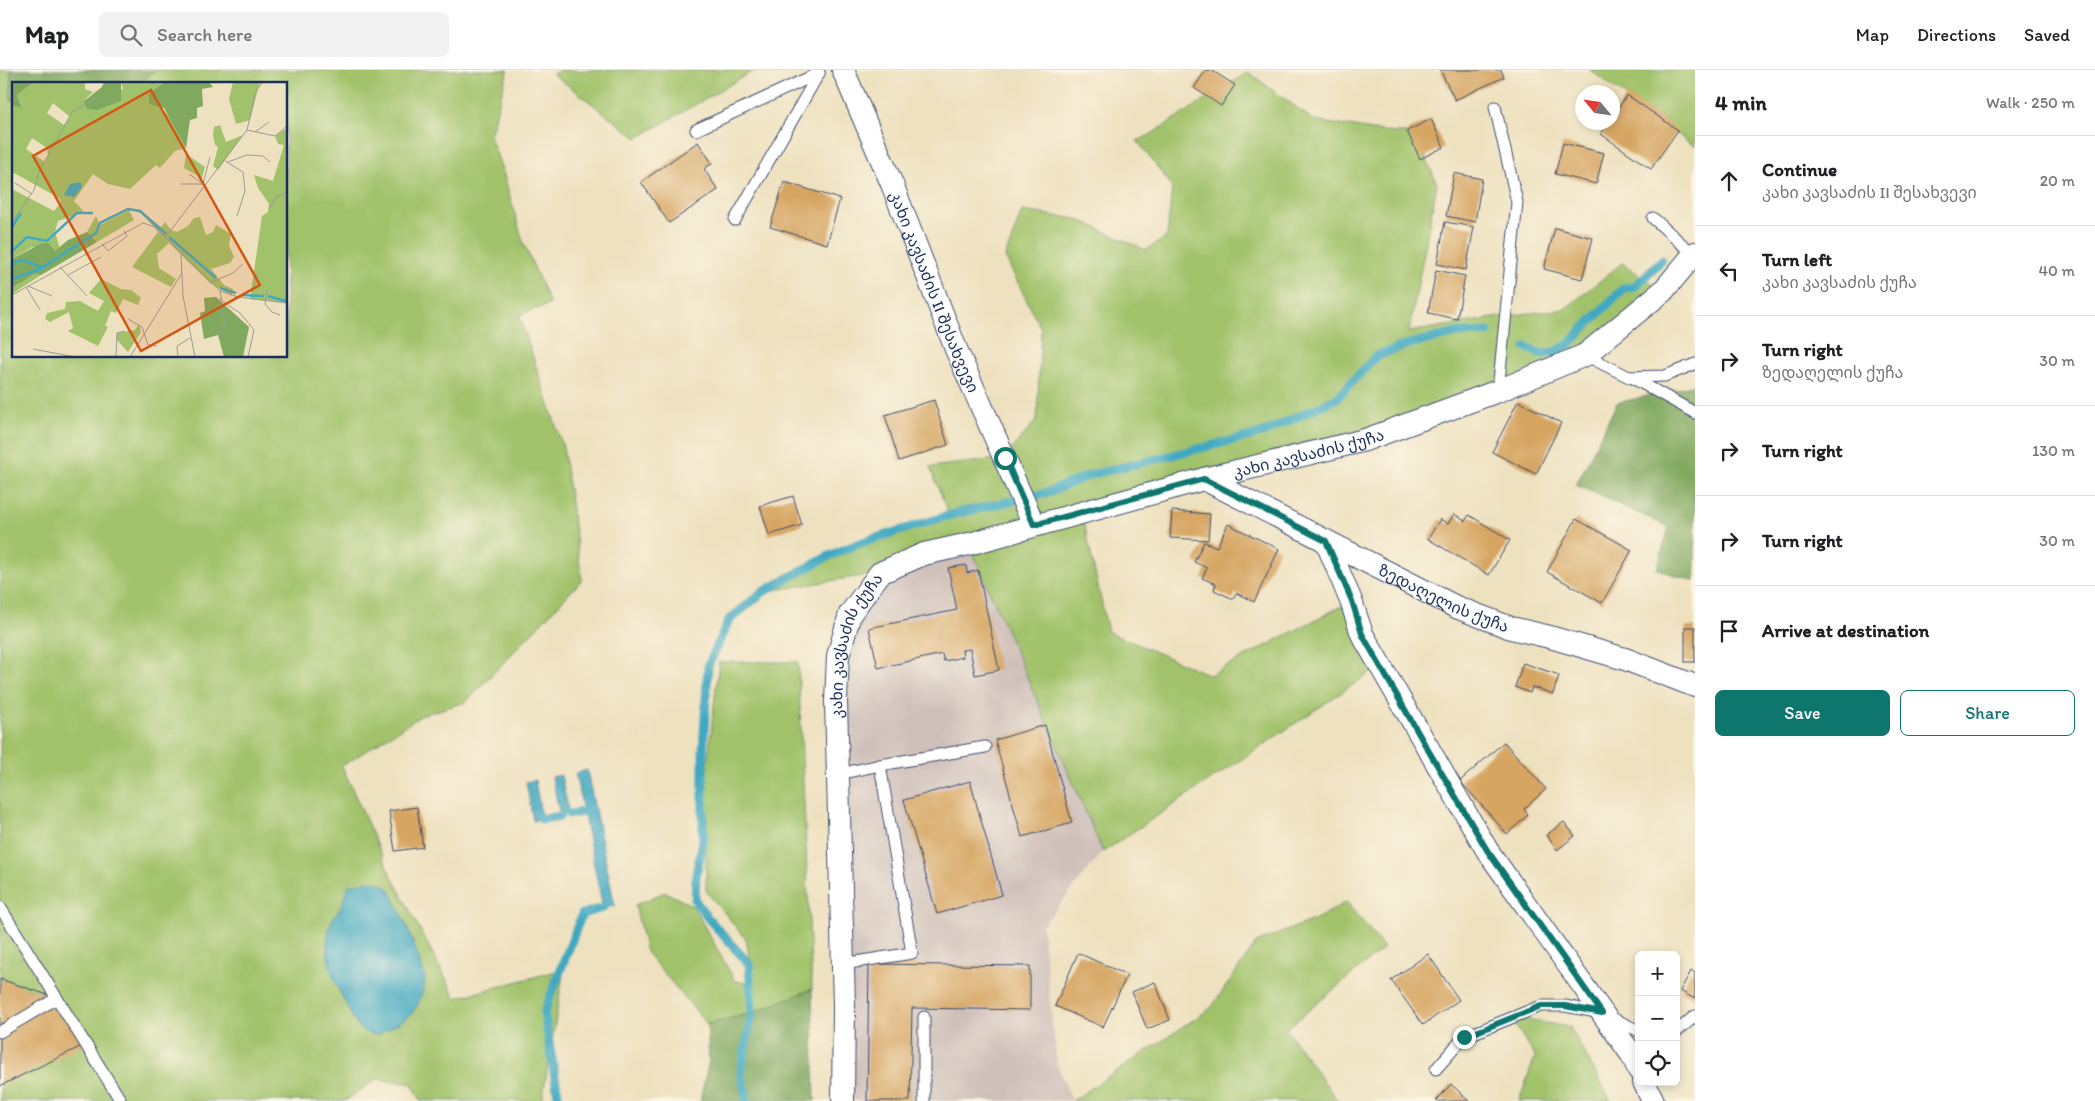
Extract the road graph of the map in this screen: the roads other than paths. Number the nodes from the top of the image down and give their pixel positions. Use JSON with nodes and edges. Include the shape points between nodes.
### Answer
{"nodes":[{"id":1,"x":843,"y":70,"type":"edge"},
{"id":2,"x":820,"y":71,"type":"edge"},
{"id":3,"x":1495,"y":107,"type":"dead end"},
{"id":4,"x":696,"y":130,"type":"dead end"},
{"id":5,"x":1652,"y":218,"type":"dead end"},
{"id":6,"x":735,"y":220,"type":"dead end"},
{"id":7,"x":1694,"y":254,"type":"edge"},
{"id":8,"x":1585,"y":355,"type":"junction"},
{"id":9,"x":1695,"y":364,"type":"edge"},
{"id":10,"x":1629,"y":377,"type":"junction"},
{"id":11,"x":1498,"y":392,"type":"junction"},
{"id":12,"x":1695,"y":412,"type":"edge"},
{"id":13,"x":1204,"y":479,"type":"junction"},
{"id":14,"x":1031,"y":519,"type":"junction"},
{"id":15,"x":1326,"y":541,"type":"junction"},
{"id":16,"x":1695,"y":686,"type":"edge"},
{"id":17,"x":985,"y":747,"type":"dead end"},
{"id":18,"x":880,"y":765,"type":"junction"},
{"id":19,"x":839,"y":774,"type":"junction"},
{"id":20,"x":0,"y":908,"type":"edge"},
{"id":21,"x":843,"y":964,"type":"junction"},
{"id":22,"x":57,"y":998,"type":"junction"},
{"id":23,"x":1602,"y":1013,"type":"junction"},
{"id":24,"x":1695,"y":1016,"type":"edge"},
{"id":25,"x":924,"y":1017,"type":"dead end"},
{"id":26,"x":1635,"y":1029,"type":"edge"},
{"id":27,"x":1680,"y":1029,"type":"edge"},
{"id":28,"x":0,"y":1032,"type":"edge"},
{"id":29,"x":1635,"y":1061,"type":"edge"},
{"id":30,"x":1436,"y":1069,"type":"dead end"},
{"id":31,"x":1646,"y":1086,"type":"edge"},
{"id":32,"x":121,"y":1101,"type":"edge"},
{"id":33,"x":843,"y":1101,"type":"edge"},
{"id":34,"x":924,"y":1101,"type":"edge"},
{"id":35,"x":1653,"y":1101,"type":"edge"}],
"edges":[{"from":1,"to":14,"type":"street","name":"კახი კავსაძის II შესახვევი","via":[[892,184],[956,349]]},
{"from":2,"to":4,"type":"lane"},
{"from":2,"to":6,"type":"lane"},
{"from":3,"to":11,"type":"lane","via":[[1517,202]]},
{"from":5,"to":7,"type":"lane"},
{"from":7,"to":8,"type":"street","name":"კახი კავსაძის ქუჩა","via":[[1663,291]]},
{"from":8,"to":10,"type":"lane"},
{"from":8,"to":11,"type":"street","name":"კახი კავსაძის ქუჩა"},
{"from":9,"to":10,"type":"lane","via":[[1665,376]]},
{"from":10,"to":12,"type":"lane"},
{"from":11,"to":13,"type":"street","name":"კახი კავსაძის ქუჩა","via":[[1365,440]]},
{"from":13,"to":14,"type":"street","name":"კახი კავსაძის ქუჩა"},
{"from":13,"to":15,"type":"street","name":"ზედაღელის ქუჩა"},
{"from":14,"to":19,"type":"street","name":"კახი კავსაძის ქუჩა","via":[[969,544],[924,554],[880,573],[850,614],[838,656]]},
{"from":15,"to":16,"type":"street","name":"ზედაღელის ქუჩა","via":[[1485,620],[1624,659]]},
{"from":15,"to":23,"type":"street","via":[[1352,601],[1362,634],[1429,751],[1487,850]]},
{"from":17,"to":18,"type":"lane"},
{"from":18,"to":19,"type":"lane"},
{"from":18,"to":21,"type":"lane","via":[[912,953]]},
{"from":19,"to":21,"type":"street","name":"კახი კავსაძის ქუჩა"},
{"from":20,"to":22,"type":"lane"},
{"from":21,"to":33,"type":"street","name":"კახი კავსაძის ქუჩა"},
{"from":22,"to":28,"type":"lane"},
{"from":22,"to":32,"type":"lane"},
{"from":23,"to":26,"type":"lane"},
{"from":23,"to":29,"type":"street"},
{"from":23,"to":30,"type":"lane","via":[[1565,1006],[1541,1006],[1464,1037]]},
{"from":24,"to":27,"type":"lane"},
{"from":25,"to":34,"type":"lane"},
{"from":31,"to":35,"type":"street"}]}
